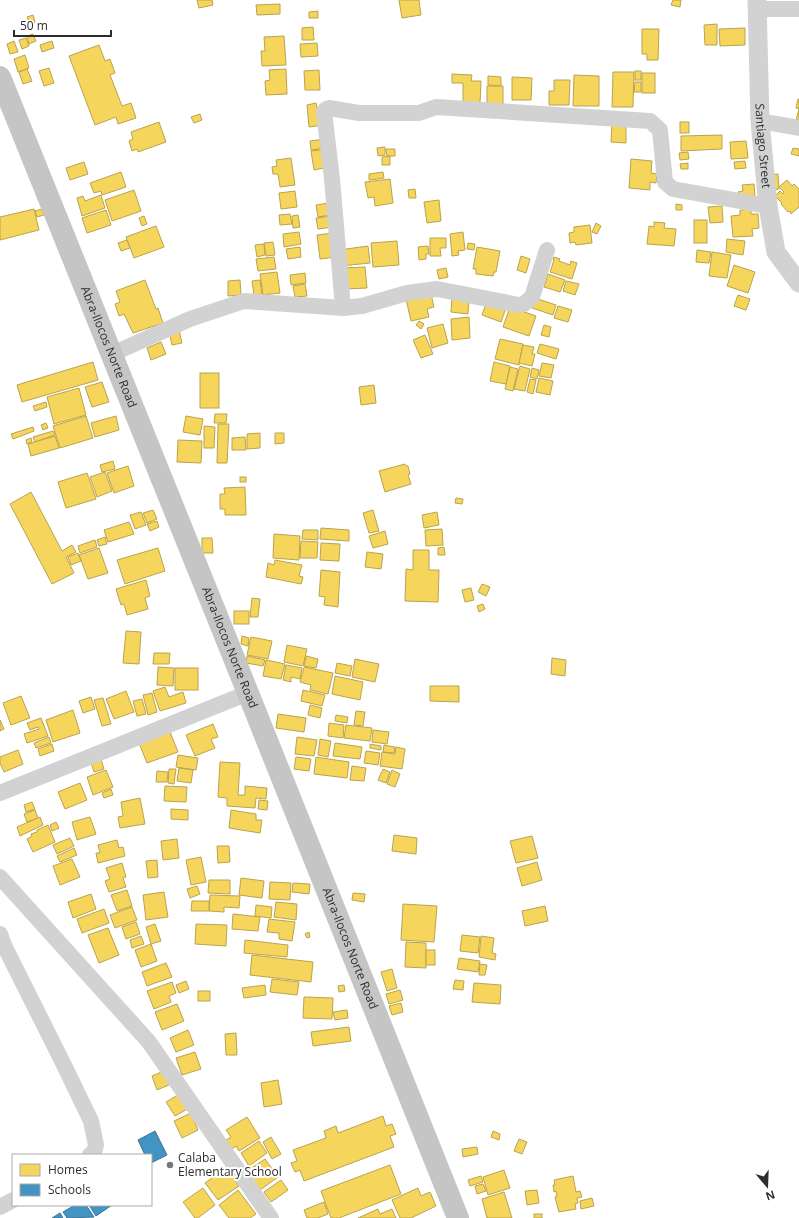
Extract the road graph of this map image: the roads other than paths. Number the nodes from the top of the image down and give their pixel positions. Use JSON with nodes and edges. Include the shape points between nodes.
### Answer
{"nodes":[{"id":1,"x":757,"y":4,"type":"edge"},
{"id":2,"x":799,"y":9,"type":"edge"},
{"id":3,"x":0,"y":79,"type":"edge"},
{"id":4,"x":760,"y":121,"type":"junction"},
{"id":5,"x":799,"y":128,"type":"edge"},
{"id":6,"x":768,"y":206,"type":"junction"},
{"id":7,"x":547,"y":250,"type":"dead end"},
{"id":8,"x":799,"y":283,"type":"edge"},
{"id":9,"x":343,"y":308,"type":"junction"},
{"id":10,"x":112,"y":354,"type":"junction"},
{"id":11,"x":248,"y":693,"type":"junction"},
{"id":12,"x":0,"y":793,"type":"edge"},
{"id":13,"x":0,"y":877,"type":"edge"},
{"id":14,"x":0,"y":934,"type":"edge"},
{"id":15,"x":91,"y":1154,"type":"edge"},
{"id":16,"x":12,"y":1201,"type":"edge"},
{"id":17,"x":0,"y":1207,"type":"edge"},
{"id":18,"x":271,"y":1218,"type":"edge"},
{"id":19,"x":458,"y":1218,"type":"edge"}],
"edges":[{"from":1,"to":2,"type":"street"},
{"from":1,"to":4,"type":"street","name":"Santiago Street"},
{"from":3,"to":10,"type":"main road","name":"Abra-Ilocos Norte Road"},
{"from":4,"to":5,"type":"street"},
{"from":4,"to":6,"type":"street","name":"Santiago Street"},
{"from":6,"to":8,"type":"street","name":"Santiago Street","via":[[776,252]]},
{"from":6,"to":9,"type":"street","via":[[673,189],[666,182],[660,130],[650,121],[436,106],[419,113],[359,113],[329,108],[324,112]]},
{"from":7,"to":9,"type":"street","via":[[532,297],[524,304],[518,305],[437,289],[407,293],[362,306]]},
{"from":9,"to":10,"type":"street","via":[[244,301],[190,319]]},
{"from":10,"to":11,"type":"main road","name":"Abra-Ilocos Norte Road"},
{"from":11,"to":12,"type":"street"},
{"from":11,"to":19,"type":"main road","name":"Abra-Ilocos Norte Road"},
{"from":13,"to":18,"type":"street","via":[[149,1042]]},
{"from":14,"to":15,"type":"street","via":[[91,1121],[96,1145]]},
{"from":16,"to":17,"type":"street"}]}
